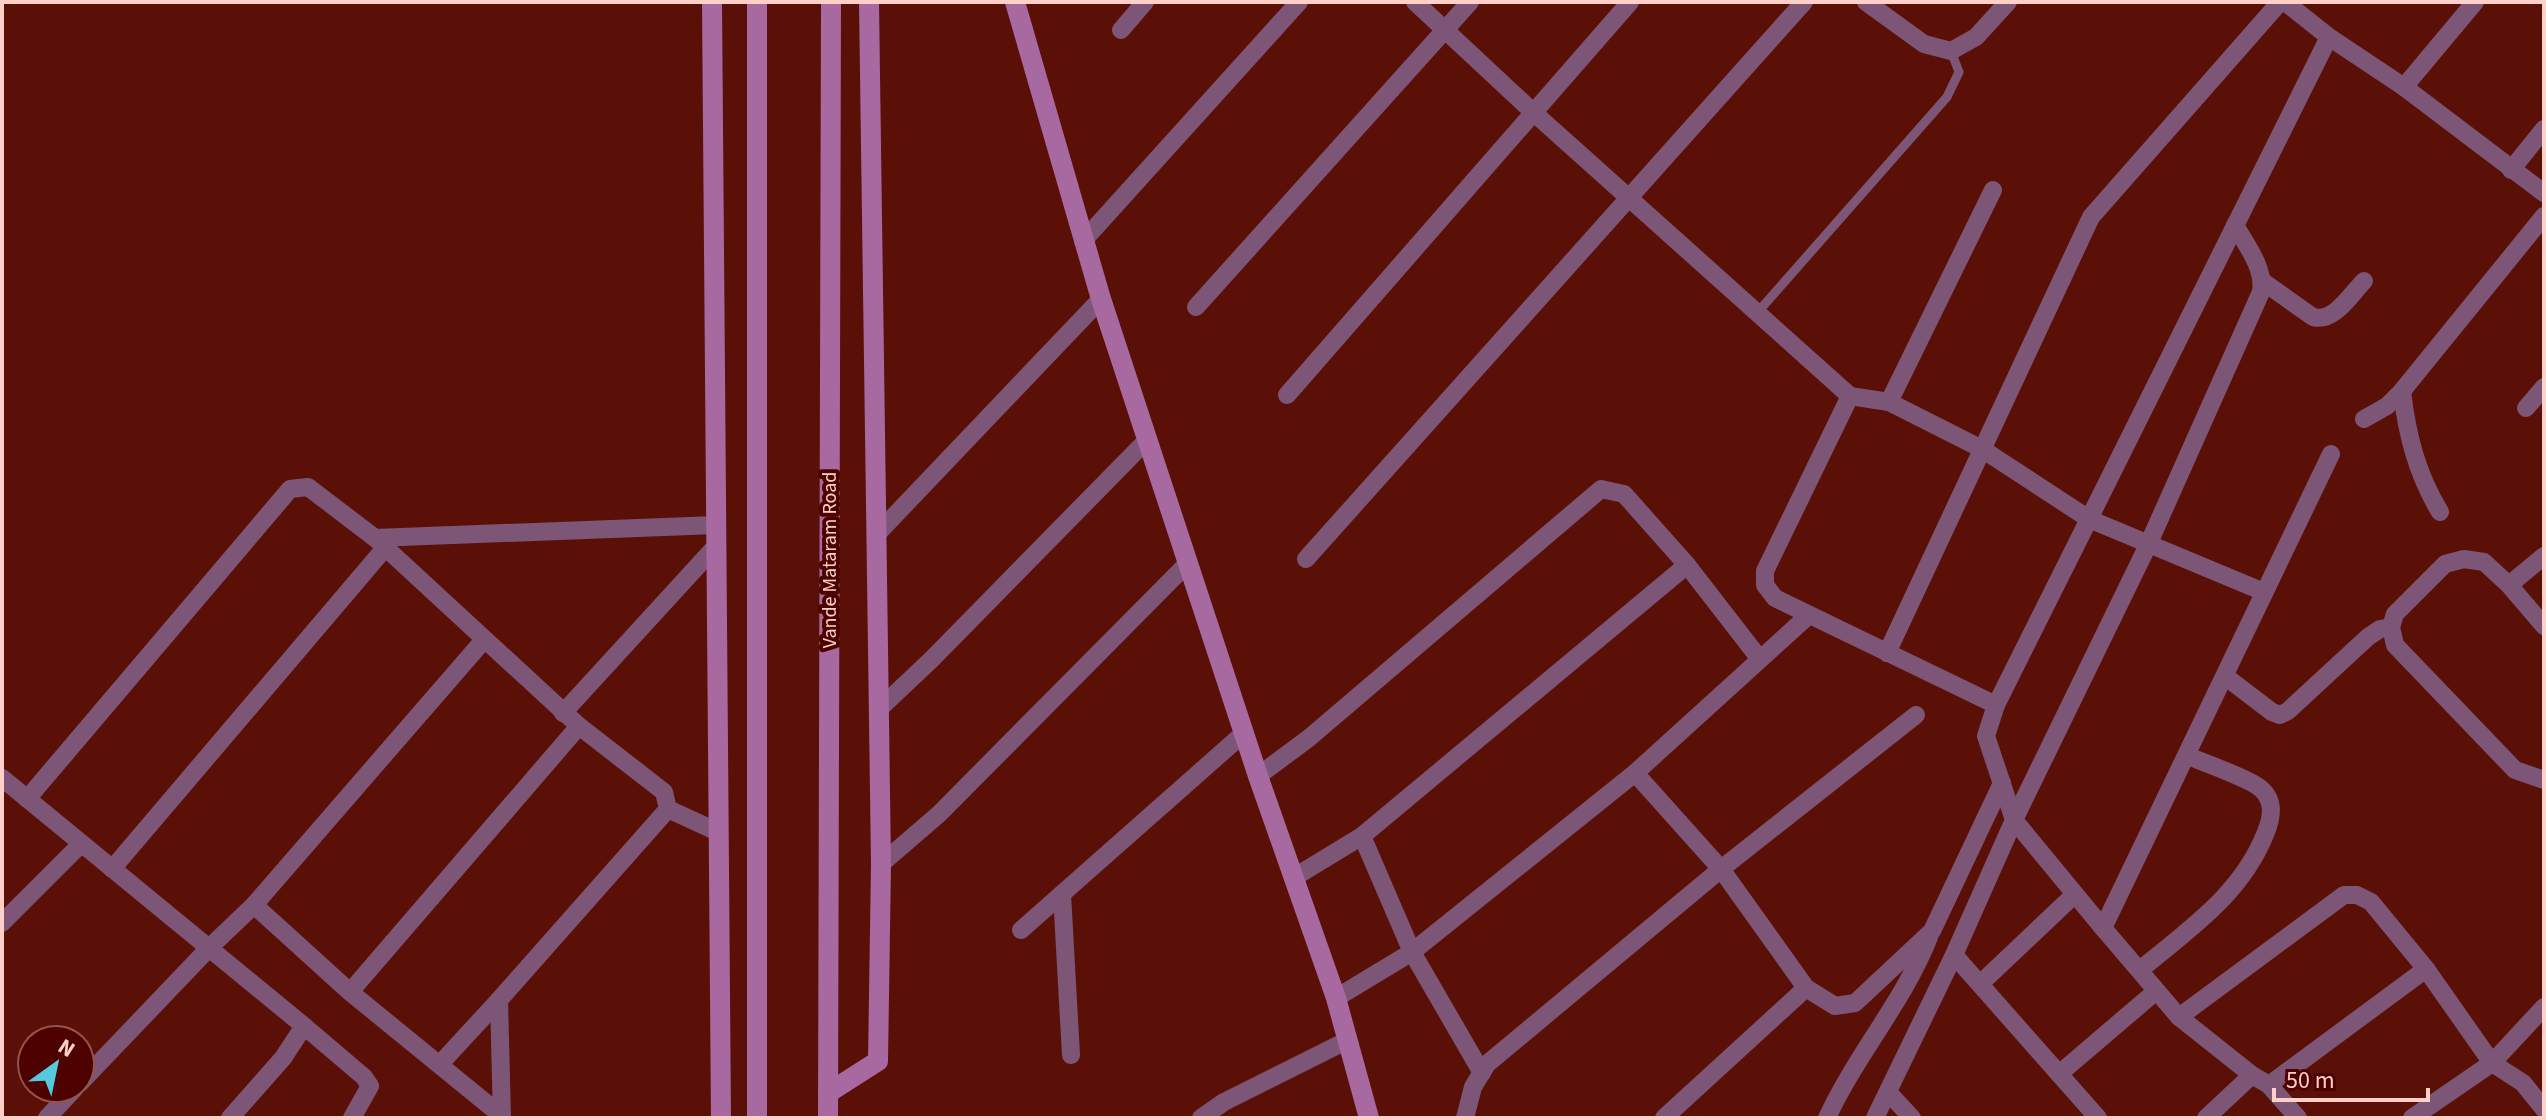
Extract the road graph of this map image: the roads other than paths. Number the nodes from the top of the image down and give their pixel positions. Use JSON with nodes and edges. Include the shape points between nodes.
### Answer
{"nodes":[{"id":1,"x":712,"y":2,"type":"edge"},
{"id":2,"x":757,"y":2,"type":"edge"},
{"id":3,"x":831,"y":2,"type":"edge"},
{"id":4,"x":869,"y":2,"type":"edge"},
{"id":5,"x":1015,"y":2,"type":"edge"},
{"id":6,"x":1145,"y":2,"type":"edge"},
{"id":7,"x":1299,"y":2,"type":"edge"},
{"id":8,"x":1415,"y":2,"type":"edge"},
{"id":9,"x":1470,"y":2,"type":"edge"},
{"id":10,"x":1630,"y":2,"type":"edge"},
{"id":11,"x":1804,"y":2,"type":"edge"},
{"id":12,"x":1866,"y":2,"type":"edge"},
{"id":13,"x":2008,"y":2,"type":"edge"},
{"id":14,"x":2283,"y":2,"type":"edge"},
{"id":15,"x":2475,"y":2,"type":"edge"},
{"id":16,"x":1121,"y":30,"type":"dead end"},
{"id":17,"x":1445,"y":30,"type":"junction"},
{"id":18,"x":2329,"y":37,"type":"junction"},
{"id":19,"x":1951,"y":51,"type":"junction"},
{"id":20,"x":2404,"y":87,"type":"junction"},
{"id":21,"x":1533,"y":112,"type":"junction"},
{"id":22,"x":2544,"y":129,"type":"edge"},
{"id":23,"x":2511,"y":170,"type":"junction"},
{"id":24,"x":1993,"y":190,"type":"dead end"},
{"id":25,"x":2544,"y":193,"type":"edge"},
{"id":26,"x":1630,"y":198,"type":"junction"},
{"id":27,"x":2544,"y":216,"type":"edge"},
{"id":28,"x":2235,"y":225,"type":"junction"},
{"id":29,"x":1083,"y":241,"type":"junction"},
{"id":30,"x":2262,"y":281,"type":"junction"},
{"id":31,"x":2364,"y":281,"type":"dead end"},
{"id":32,"x":1101,"y":299,"type":"junction"},
{"id":33,"x":1196,"y":307,"type":"dead end"},
{"id":34,"x":1757,"y":313,"type":"junction"},
{"id":35,"x":2544,"y":387,"type":"edge"},
{"id":36,"x":2402,"y":391,"type":"junction"},
{"id":37,"x":1287,"y":395,"type":"dead end"},
{"id":38,"x":1850,"y":396,"type":"junction"},
{"id":39,"x":1889,"y":402,"type":"junction"},
{"id":40,"x":2526,"y":408,"type":"dead end"},
{"id":41,"x":2364,"y":419,"type":"dead end"},
{"id":42,"x":1147,"y":440,"type":"junction"},
{"id":43,"x":1982,"y":449,"type":"junction"},
{"id":44,"x":2331,"y":454,"type":"dead end"},
{"id":45,"x":2440,"y":512,"type":"dead end"},
{"id":46,"x":2089,"y":519,"type":"junction"},
{"id":47,"x":716,"y":525,"type":"junction"},
{"id":48,"x":876,"y":535,"type":"junction"},
{"id":49,"x":380,"y":543,"type":"junction"},
{"id":50,"x":2148,"y":545,"type":"junction"},
{"id":51,"x":716,"y":546,"type":"junction"},
{"id":52,"x":2544,"y":556,"type":"edge"},
{"id":53,"x":1306,"y":559,"type":"dead end"},
{"id":54,"x":1187,"y":564,"type":"junction"},
{"id":55,"x":1687,"y":565,"type":"junction"},
{"id":56,"x":2509,"y":585,"type":"junction"},
{"id":57,"x":2264,"y":592,"type":"junction"},
{"id":58,"x":1809,"y":615,"type":"junction"},
{"id":59,"x":2544,"y":626,"type":"edge"},
{"id":60,"x":2391,"y":627,"type":"junction"},
{"id":61,"x":483,"y":641,"type":"junction"},
{"id":62,"x":1887,"y":653,"type":"junction"},
{"id":63,"x":1759,"y":658,"type":"junction"},
{"id":64,"x":2226,"y":677,"type":"junction"},
{"id":65,"x":1996,"y":705,"type":"junction"},
{"id":66,"x":878,"y":710,"type":"junction"},
{"id":67,"x":563,"y":713,"type":"junction"},
{"id":68,"x":1916,"y":715,"type":"dead end"},
{"id":69,"x":579,"y":726,"type":"junction"},
{"id":70,"x":1244,"y":733,"type":"junction"},
{"id":71,"x":2188,"y":756,"type":"junction"},
{"id":72,"x":1635,"y":773,"type":"junction"},
{"id":73,"x":1258,"y":776,"type":"junction"},
{"id":74,"x":2,"y":778,"type":"edge"},
{"id":75,"x":2544,"y":780,"type":"edge"},
{"id":76,"x":2002,"y":783,"type":"junction"},
{"id":77,"x":27,"y":799,"type":"junction"},
{"id":78,"x":668,"y":809,"type":"junction"},
{"id":79,"x":2014,"y":820,"type":"junction"},
{"id":80,"x":718,"y":832,"type":"junction"},
{"id":81,"x":1362,"y":836,"type":"junction"},
{"id":82,"x":81,"y":844,"type":"junction"},
{"id":83,"x":881,"y":864,"type":"junction"},
{"id":84,"x":112,"y":869,"type":"junction"},
{"id":85,"x":1721,"y":869,"type":"junction"},
{"id":86,"x":1293,"y":878,"type":"junction"},
{"id":87,"x":1062,"y":894,"type":"junction"},
{"id":88,"x":2074,"y":895,"type":"junction"},
{"id":89,"x":254,"y":905,"type":"junction"},
{"id":90,"x":2,"y":923,"type":"edge"},
{"id":91,"x":2103,"y":928,"type":"junction"},
{"id":92,"x":1021,"y":930,"type":"dead end"},
{"id":93,"x":1932,"y":931,"type":"junction"},
{"id":94,"x":210,"y":947,"type":"junction"},
{"id":95,"x":1412,"y":952,"type":"junction"},
{"id":96,"x":1954,"y":955,"type":"junction"},
{"id":97,"x":2426,"y":969,"type":"junction"},
{"id":98,"x":2140,"y":970,"type":"junction"},
{"id":99,"x":1980,"y":984,"type":"junction"},
{"id":100,"x":1806,"y":988,"type":"junction"},
{"id":101,"x":350,"y":992,"type":"junction"},
{"id":102,"x":2155,"y":992,"type":"junction"},
{"id":103,"x":1336,"y":998,"type":"junction"},
{"id":104,"x":499,"y":1000,"type":"junction"},
{"id":105,"x":2544,"y":1007,"type":"edge"},
{"id":106,"x":2179,"y":1017,"type":"junction"},
{"id":107,"x":304,"y":1026,"type":"junction"},
{"id":108,"x":1348,"y":1040,"type":"junction"},
{"id":109,"x":1071,"y":1055,"type":"dead end"},
{"id":110,"x":2492,"y":1063,"type":"junction"},
{"id":111,"x":440,"y":1064,"type":"junction"},
{"id":112,"x":96,"y":1066,"type":"edge"},
{"id":113,"x":1482,"y":1073,"type":"junction"},
{"id":114,"x":2059,"y":1074,"type":"junction"},
{"id":115,"x":2261,"y":1080,"type":"junction"},
{"id":116,"x":1888,"y":1092,"type":"junction"},
{"id":117,"x":828,"y":1093,"type":"junction"},
{"id":118,"x":2544,"y":1109,"type":"edge"},
{"id":119,"x":502,"y":1117,"type":"edge"},
{"id":120,"x":230,"y":1118,"type":"edge"},
{"id":121,"x":352,"y":1118,"type":"edge"},
{"id":122,"x":721,"y":1118,"type":"edge"},
{"id":123,"x":757,"y":1118,"type":"edge"},
{"id":124,"x":828,"y":1118,"type":"edge"},
{"id":125,"x":1201,"y":1118,"type":"edge"},
{"id":126,"x":1369,"y":1118,"type":"edge"},
{"id":127,"x":1465,"y":1118,"type":"edge"},
{"id":128,"x":1664,"y":1118,"type":"edge"},
{"id":129,"x":1827,"y":1118,"type":"edge"},
{"id":130,"x":1875,"y":1118,"type":"edge"},
{"id":131,"x":1912,"y":1118,"type":"edge"},
{"id":132,"x":2098,"y":1118,"type":"edge"},
{"id":133,"x":2206,"y":1118,"type":"edge"},
{"id":134,"x":2298,"y":1118,"type":"edge"},
{"id":135,"x":2412,"y":1118,"type":"edge"}],
"edges":[{"from":1,"to":47,"type":"street"},
{"from":2,"to":123,"type":"street"},
{"from":3,"to":117,"type":"street","name":"Vande Mataram Road"},
{"from":4,"to":48,"type":"street"},
{"from":5,"to":29,"type":"street"},
{"from":6,"to":16,"type":"street"},
{"from":7,"to":29,"type":"street"},
{"from":8,"to":17,"type":"street"},
{"from":9,"to":17,"type":"street"},
{"from":10,"to":21,"type":"street"},
{"from":11,"to":26,"type":"street"},
{"from":12,"to":19,"type":"street","via":[[1924,44]]},
{"from":13,"to":19,"type":"street","via":[[1976,37]]},
{"from":14,"to":18,"type":"street"},
{"from":14,"to":43,"type":"street","via":[[2091,217]]},
{"from":15,"to":20,"type":"street"},
{"from":17,"to":21,"type":"street"},
{"from":17,"to":33,"type":"street"},
{"from":18,"to":20,"type":"street"},
{"from":18,"to":28,"type":"street"},
{"from":19,"to":34,"type":"lane","via":[[1959,72],[1947,97]]},
{"from":20,"to":23,"type":"street"},
{"from":21,"to":26,"type":"street"},
{"from":21,"to":37,"type":"street"},
{"from":22,"to":23,"type":"street"},
{"from":23,"to":25,"type":"street"},
{"from":24,"to":39,"type":"street"},
{"from":26,"to":34,"type":"street"},
{"from":26,"to":53,"type":"street"},
{"from":27,"to":36,"type":"street"},
{"from":28,"to":30,"type":"street"},
{"from":28,"to":46,"type":"street"},
{"from":29,"to":32,"type":"street"},
{"from":30,"to":31,"type":"street","via":[[2321,319]]},
{"from":30,"to":50,"type":"street"},
{"from":32,"to":42,"type":"street"},
{"from":32,"to":48,"type":"street"},
{"from":34,"to":38,"type":"street"},
{"from":35,"to":40,"type":"street"},
{"from":36,"to":41,"type":"street"},
{"from":36,"to":45,"type":"street","via":[[2415,461]]},
{"from":38,"to":39,"type":"street"},
{"from":38,"to":58,"type":"street","via":[[1765,571],[1765,585],[1775,598]]},
{"from":39,"to":43,"type":"street"},
{"from":42,"to":54,"type":"street"},
{"from":42,"to":66,"type":"street"},
{"from":43,"to":46,"type":"street"},
{"from":43,"to":62,"type":"street"},
{"from":44,"to":57,"type":"street"},
{"from":46,"to":50,"type":"street"},
{"from":46,"to":65,"type":"street"},
{"from":47,"to":49,"type":"street"},
{"from":47,"to":51,"type":"street"},
{"from":48,"to":66,"type":"street"},
{"from":49,"to":61,"type":"street"},
{"from":49,"to":77,"type":"street","via":[[308,487],[290,489]]},
{"from":49,"to":84,"type":"street"},
{"from":50,"to":57,"type":"street"},
{"from":50,"to":79,"type":"street"},
{"from":51,"to":67,"type":"street"},
{"from":51,"to":80,"type":"street"},
{"from":52,"to":56,"type":"street"},
{"from":54,"to":70,"type":"street"},
{"from":54,"to":83,"type":"street","via":[[939,814]]},
{"from":55,"to":63,"type":"street"},
{"from":55,"to":73,"type":"street","via":[[1624,494],[1601,489]]},
{"from":55,"to":81,"type":"street"},
{"from":56,"to":59,"type":"street"},
{"from":56,"to":60,"type":"street","via":[[2484,562],[2464,559],[2445,564],[2395,614]]},
{"from":57,"to":64,"type":"street"},
{"from":58,"to":62,"type":"street"},
{"from":58,"to":63,"type":"street"},
{"from":60,"to":64,"type":"street","via":[[2368,637],[2280,715]]},
{"from":60,"to":75,"type":"street","via":[[2395,645],[2515,770]]},
{"from":61,"to":67,"type":"street"},
{"from":61,"to":89,"type":"street"},
{"from":62,"to":65,"type":"street"},
{"from":63,"to":72,"type":"street"},
{"from":64,"to":71,"type":"street"},
{"from":65,"to":76,"type":"street","via":[[1986,736]]},
{"from":66,"to":83,"type":"street"},
{"from":67,"to":69,"type":"street"},
{"from":68,"to":85,"type":"street"},
{"from":69,"to":78,"type":"street","via":[[664,792]]},
{"from":69,"to":101,"type":"street"},
{"from":70,"to":73,"type":"street"},
{"from":70,"to":87,"type":"street"},
{"from":71,"to":91,"type":"street"},
{"from":71,"to":98,"type":"street","via":[[2260,787],[2272,805],[2272,819],[2243,878],[2217,907]]},
{"from":72,"to":85,"type":"street"},
{"from":72,"to":95,"type":"street"},
{"from":73,"to":86,"type":"street"},
{"from":74,"to":77,"type":"street"},
{"from":76,"to":79,"type":"street"},
{"from":76,"to":93,"type":"street"},
{"from":77,"to":82,"type":"street"},
{"from":78,"to":80,"type":"street"},
{"from":78,"to":104,"type":"street"},
{"from":79,"to":88,"type":"street"},
{"from":79,"to":96,"type":"street"},
{"from":80,"to":122,"type":"street"},
{"from":81,"to":86,"type":"street"},
{"from":81,"to":95,"type":"street"},
{"from":82,"to":84,"type":"street"},
{"from":82,"to":90,"type":"street"},
{"from":83,"to":117,"type":"street","via":[[878,1061]]},
{"from":84,"to":94,"type":"street"},
{"from":85,"to":100,"type":"street"},
{"from":85,"to":113,"type":"street"},
{"from":86,"to":103,"type":"street"},
{"from":87,"to":92,"type":"street"},
{"from":87,"to":109,"type":"street"},
{"from":88,"to":91,"type":"street"},
{"from":88,"to":99,"type":"street"},
{"from":89,"to":94,"type":"street"},
{"from":89,"to":101,"type":"street"},
{"from":91,"to":98,"type":"street"},
{"from":93,"to":100,"type":"street","via":[[1855,1003],[1835,1006]]},
{"from":93,"to":129,"type":"street","via":[[1920,961]]},
{"from":94,"to":107,"type":"street"},
{"from":94,"to":112,"type":"street"},
{"from":95,"to":103,"type":"street"},
{"from":95,"to":113,"type":"street"},
{"from":96,"to":99,"type":"street"},
{"from":96,"to":116,"type":"street"},
{"from":97,"to":106,"type":"street","via":[[2371,902],[2344,895]]},
{"from":97,"to":110,"type":"street"},
{"from":97,"to":115,"type":"street"},
{"from":98,"to":102,"type":"street"},
{"from":99,"to":114,"type":"street"},
{"from":100,"to":128,"type":"street"},
{"from":101,"to":111,"type":"street"},
{"from":102,"to":106,"type":"street"},
{"from":102,"to":114,"type":"street"},
{"from":103,"to":108,"type":"street"},
{"from":104,"to":111,"type":"street"},
{"from":104,"to":119,"type":"street"},
{"from":105,"to":110,"type":"street"},
{"from":106,"to":115,"type":"street"},
{"from":107,"to":120,"type":"street"},
{"from":107,"to":121,"type":"street","via":[[370,1086]]},
{"from":108,"to":125,"type":"street"},
{"from":108,"to":126,"type":"street"},
{"from":110,"to":118,"type":"street","via":[[2523,1083]]},
{"from":110,"to":135,"type":"street"},
{"from":111,"to":119,"type":"street"},
{"from":113,"to":127,"type":"street"},
{"from":114,"to":132,"type":"street"},
{"from":115,"to":133,"type":"street"},
{"from":115,"to":134,"type":"street"},
{"from":116,"to":130,"type":"street"},
{"from":116,"to":131,"type":"street"},
{"from":117,"to":124,"type":"street","name":"Vande Mataram Road"}]}
